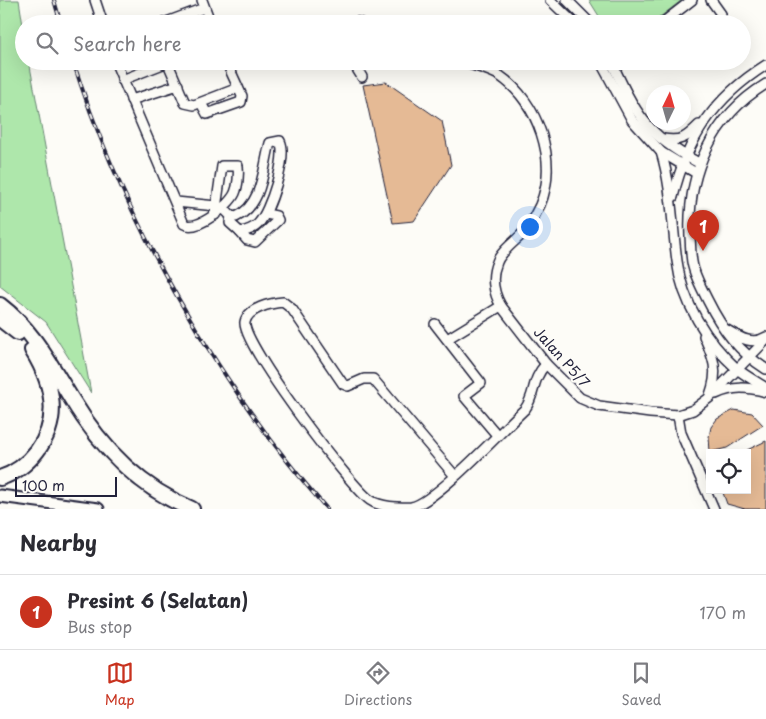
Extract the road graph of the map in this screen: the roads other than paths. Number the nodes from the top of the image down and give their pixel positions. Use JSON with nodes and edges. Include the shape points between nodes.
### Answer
{"nodes":[{"id":1,"x":95,"y":0,"type":"edge"},
{"id":2,"x":550,"y":0,"type":"edge"},
{"id":3,"x":567,"y":0,"type":"edge"},
{"id":4,"x":692,"y":0,"type":"edge"},
{"id":5,"x":711,"y":0,"type":"edge"},
{"id":6,"x":203,"y":4,"type":"edge"},
{"id":7,"x":721,"y":14,"type":"dead end"},
{"id":8,"x":100,"y":15,"type":"edge"},
{"id":9,"x":180,"y":15,"type":"edge"},
{"id":10,"x":566,"y":15,"type":"edge"},
{"id":11,"x":582,"y":15,"type":"edge"},
{"id":12,"x":673,"y":15,"type":"edge"},
{"id":13,"x":766,"y":65,"type":"edge"},
{"id":14,"x":119,"y":70,"type":"edge"},
{"id":15,"x":147,"y":70,"type":"edge"},
{"id":16,"x":171,"y":70,"type":"edge"},
{"id":17,"x":230,"y":70,"type":"edge"},
{"id":18,"x":358,"y":70,"type":"edge"},
{"id":19,"x":484,"y":70,"type":"edge"},
{"id":20,"x":615,"y":70,"type":"edge"},
{"id":21,"x":615,"y":70,"type":"edge"},
{"id":22,"x":362,"y":77,"type":"dead end"},
{"id":23,"x":122,"y":80,"type":"junction"},
{"id":24,"x":766,"y":84,"type":"edge"},
{"id":25,"x":178,"y":85,"type":"junction"},
{"id":26,"x":238,"y":88,"type":"junction"},
{"id":27,"x":131,"y":100,"type":"junction"},
{"id":28,"x":201,"y":103,"type":"junction"},
{"id":29,"x":705,"y":118,"type":"junction"},
{"id":30,"x":660,"y":138,"type":"junction"},
{"id":31,"x":662,"y":152,"type":"junction"},
{"id":32,"x":685,"y":156,"type":"junction"},
{"id":33,"x":699,"y":163,"type":"junction"},
{"id":34,"x":681,"y":166,"type":"junction"},
{"id":35,"x":696,"y":174,"type":"junction"},
{"id":36,"x":176,"y":202,"type":"junction"},
{"id":37,"x":671,"y":205,"type":"junction"},
{"id":38,"x":218,"y":210,"type":"junction"},
{"id":39,"x":266,"y":214,"type":"junction"},
{"id":40,"x":231,"y":216,"type":"junction"},
{"id":41,"x":240,"y":232,"type":"junction"},
{"id":42,"x":499,"y":302,"type":"junction"},
{"id":43,"x":0,"y":305,"type":"edge"},
{"id":44,"x":0,"y":319,"type":"edge"},
{"id":45,"x":435,"y":324,"type":"dead end"},
{"id":46,"x":721,"y":326,"type":"junction"},
{"id":47,"x":702,"y":329,"type":"junction"},
{"id":48,"x":766,"y":338,"type":"edge"},
{"id":49,"x":447,"y":339,"type":"junction"},
{"id":50,"x":748,"y":358,"type":"junction"},
{"id":51,"x":546,"y":364,"type":"junction"},
{"id":52,"x":738,"y":369,"type":"junction"},
{"id":53,"x":766,"y":369,"type":"edge"},
{"id":54,"x":766,"y":388,"type":"edge"},
{"id":55,"x":766,"y":392,"type":"edge"},
{"id":56,"x":709,"y":398,"type":"junction"},
{"id":57,"x":678,"y":415,"type":"junction"},
{"id":58,"x":497,"y":435,"type":"junction"},
{"id":59,"x":455,"y":476,"type":"junction"},
{"id":60,"x":0,"y":478,"type":"edge"},
{"id":61,"x":0,"y":496,"type":"edge"},
{"id":62,"x":98,"y":509,"type":"edge"},
{"id":63,"x":192,"y":509,"type":"edge"},
{"id":64,"x":714,"y":509,"type":"edge"}],
"edges":[{"from":1,"to":8,"type":"street"},
{"from":2,"to":10,"type":"street"},
{"from":3,"to":11,"type":"street"},
{"from":4,"to":12,"type":"street"},
{"from":5,"to":7,"type":"street"},
{"from":6,"to":9,"type":"street"},
{"from":13,"to":29,"type":"street","via":[[743,80]]},
{"from":14,"to":23,"type":"street"},
{"from":15,"to":23,"type":"street"},
{"from":16,"to":25,"type":"street"},
{"from":17,"to":26,"type":"street"},
{"from":18,"to":22,"type":"street"},
{"from":19,"to":42,"type":"street","via":[[499,76],[526,101],[542,130],[547,166],[541,203],[526,229],[497,260],[493,279]]},
{"from":20,"to":30,"type":"street","via":[[636,114]]},
{"from":21,"to":31,"type":"street","via":[[632,120]]},
{"from":23,"to":27,"type":"street"},
{"from":24,"to":33,"type":"street","via":[[755,90],[720,126]]},
{"from":25,"to":27,"type":"street"},
{"from":25,"to":28,"type":"street","via":[[185,103]]},
{"from":26,"to":28,"type":"street"},
{"from":26,"to":28,"type":"street","via":[[241,102],[211,114],[205,112]]},
{"from":27,"to":36,"type":"street"},
{"from":29,"to":30,"type":"street","via":[[686,138]]},
{"from":29,"to":32,"type":"street"},
{"from":30,"to":32,"type":"street"},
{"from":31,"to":34,"type":"street"},
{"from":31,"to":37,"type":"street"},
{"from":32,"to":33,"type":"street"},
{"from":32,"to":34,"type":"street"},
{"from":33,"to":35,"type":"street"},
{"from":34,"to":35,"type":"street"},
{"from":34,"to":37,"type":"street"},
{"from":35,"to":46,"type":"street","via":[[690,219],[692,261]]},
{"from":36,"to":38,"type":"street"},
{"from":36,"to":38,"type":"street","via":[[184,224],[189,227]]},
{"from":37,"to":47,"type":"street","via":[[681,280]]},
{"from":38,"to":40,"type":"street"},
{"from":39,"to":40,"type":"street","via":[[284,155],[280,141],[270,142],[256,197],[249,209],[236,217]]},
{"from":39,"to":41,"type":"street","via":[[257,226]]},
{"from":39,"to":41,"type":"street","via":[[276,216],[278,220],[255,242],[247,240]]},
{"from":40,"to":41,"type":"street","via":[[230,223]]},
{"from":42,"to":49,"type":"street"},
{"from":42,"to":51,"type":"street","name":"Jalan P5/7"},
{"from":43,"to":63,"type":"highway","via":[[29,332],[91,429],[116,458],[145,483]]},
{"from":44,"to":60,"type":"highway","via":[[28,343],[39,362],[49,389],[52,422],[42,444],[28,462]]},
{"from":45,"to":49,"type":"street"},
{"from":46,"to":48,"type":"street","via":[[745,340]]},
{"from":46,"to":50,"type":"street"},
{"from":47,"to":52,"type":"street"},
{"from":47,"to":56,"type":"street","via":[[714,361],[716,380]]},
{"from":48,"to":50,"type":"street"},
{"from":49,"to":58,"type":"street","via":[[481,383],[464,396]]},
{"from":50,"to":52,"type":"street"},
{"from":50,"to":53,"type":"street"},
{"from":51,"to":57,"type":"street","name":"Jalan P5/7","via":[[590,403]]},
{"from":51,"to":58,"type":"street","via":[[536,378],[530,403]]},
{"from":52,"to":54,"type":"street"},
{"from":52,"to":56,"type":"street"},
{"from":55,"to":56,"type":"street","via":[[749,387],[728,389]]},
{"from":56,"to":57,"type":"street"},
{"from":57,"to":64,"type":"street","via":[[681,432]]},
{"from":58,"to":59,"type":"street"},
{"from":59,"to":59,"type":"street","via":[[412,507],[380,505],[370,500],[323,447],[252,346],[245,329],[245,321],[250,314],[273,303],[283,302],[292,309],[343,384],[348,386],[373,379]]},
{"from":61,"to":62,"type":"main road"}]}
